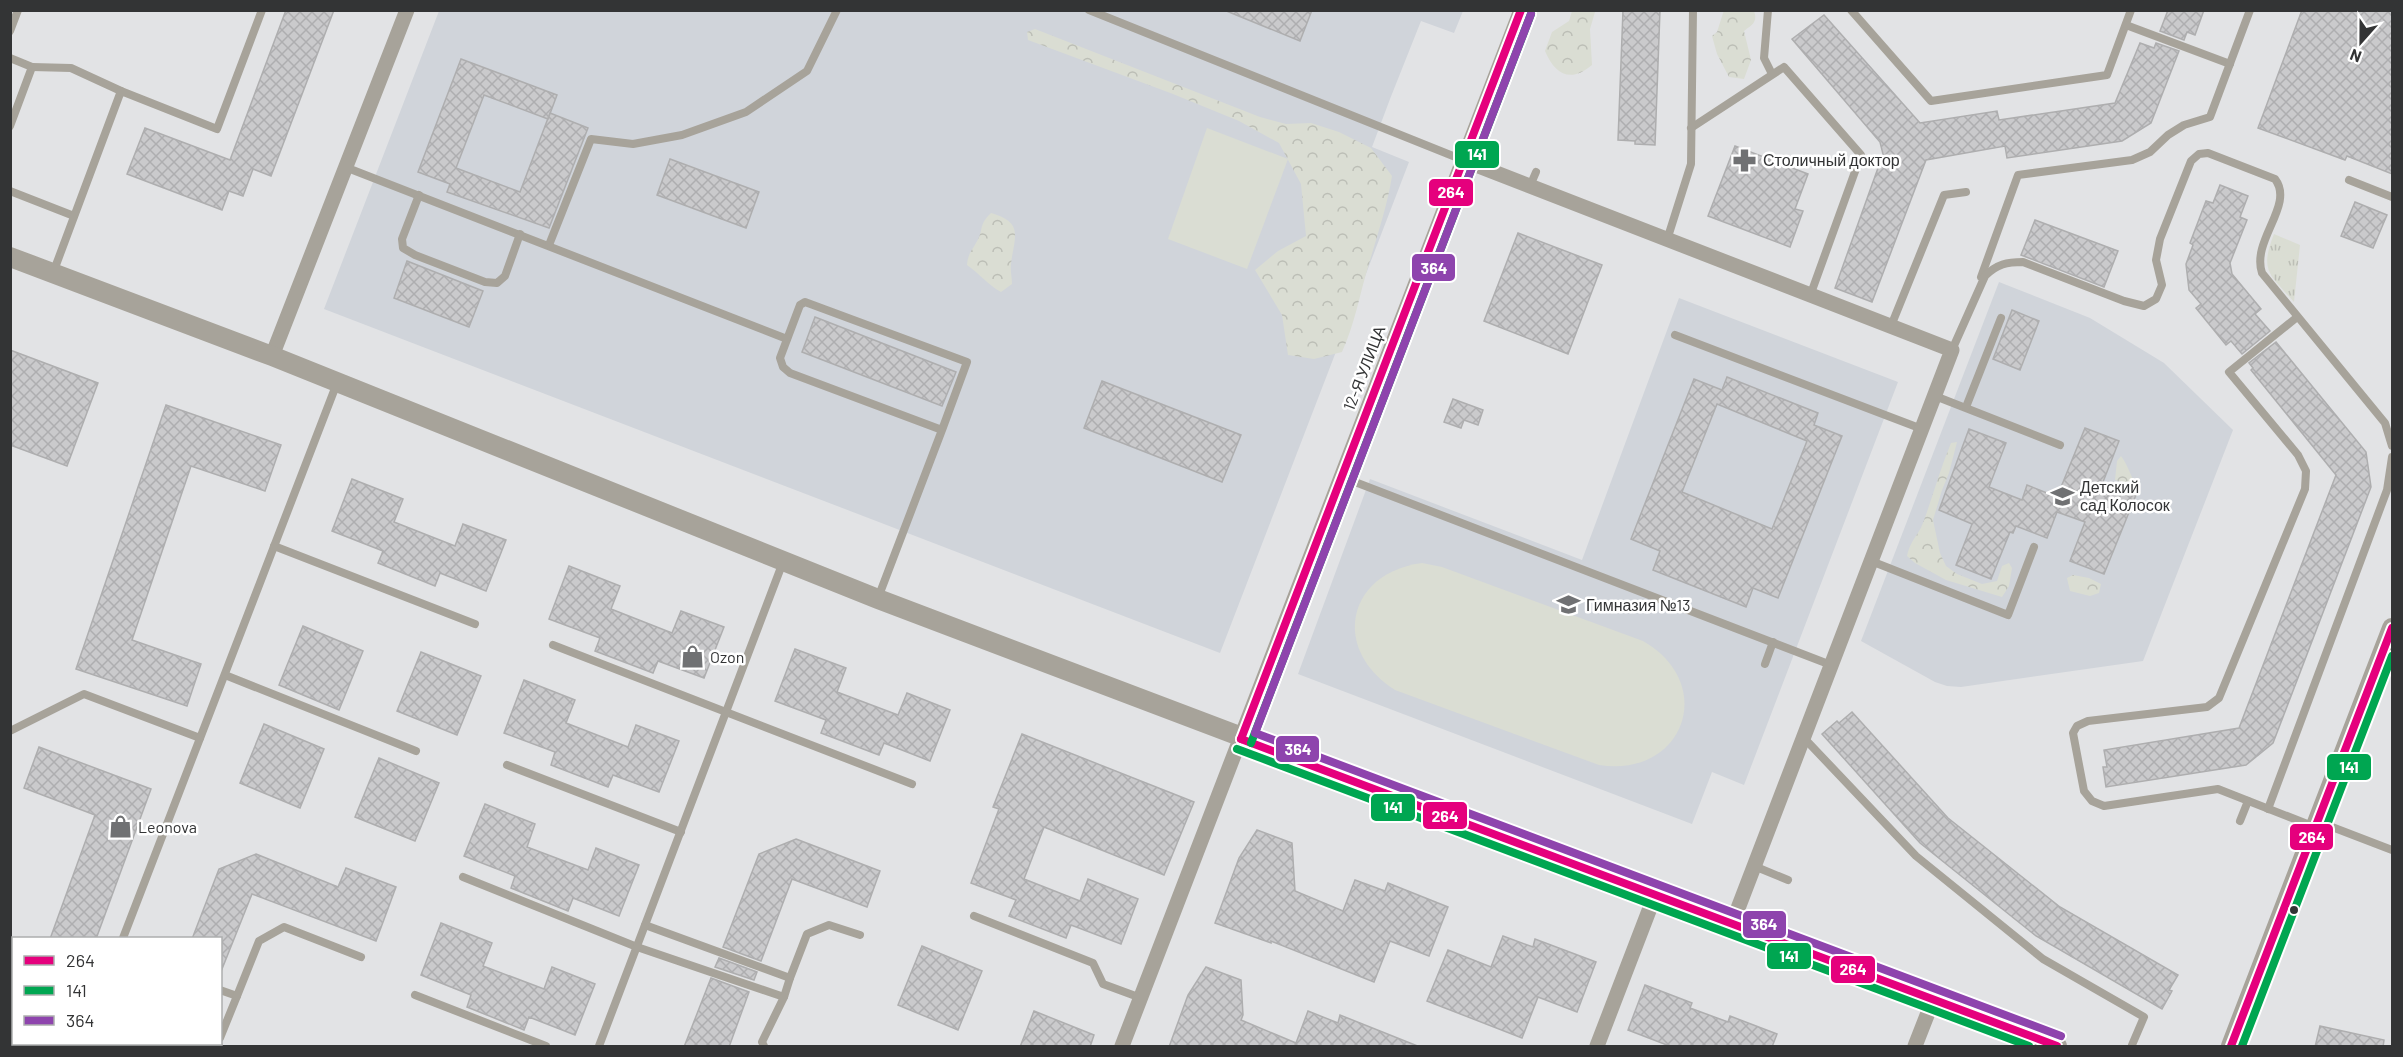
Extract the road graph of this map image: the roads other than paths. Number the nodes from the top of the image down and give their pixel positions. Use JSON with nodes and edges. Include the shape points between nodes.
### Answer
{"nodes":[{"id":1,"x":18,"y":10,"type":"edge"},
{"id":2,"x":262,"y":10,"type":"edge"},
{"id":3,"x":407,"y":10,"type":"edge"},
{"id":4,"x":837,"y":10,"type":"edge"},
{"id":5,"x":1089,"y":10,"type":"edge"},
{"id":6,"x":1521,"y":10,"type":"edge"},
{"id":7,"x":1693,"y":10,"type":"edge"},
{"id":8,"x":1768,"y":10,"type":"edge"},
{"id":9,"x":1851,"y":10,"type":"edge"},
{"id":10,"x":2131,"y":10,"type":"edge"},
{"id":11,"x":2250,"y":10,"type":"edge"},
{"id":12,"x":2126,"y":25,"type":"junction"},
{"id":13,"x":10,"y":31,"type":"edge"},
{"id":14,"x":10,"y":58,"type":"edge"},
{"id":15,"x":2230,"y":64,"type":"junction"},
{"id":16,"x":32,"y":67,"type":"junction"},
{"id":17,"x":1772,"y":74,"type":"junction"},
{"id":18,"x":121,"y":91,"type":"junction"},
{"id":19,"x":10,"y":126,"type":"edge"},
{"id":20,"x":1691,"y":128,"type":"junction"},
{"id":21,"x":1463,"y":160,"type":"junction"},
{"id":22,"x":345,"y":167,"type":"junction"},
{"id":23,"x":2349,"y":180,"type":"dead end"},
{"id":24,"x":10,"y":191,"type":"edge"},
{"id":25,"x":1966,"y":192,"type":"dead end"},
{"id":26,"x":419,"y":195,"type":"junction"},
{"id":27,"x":2392,"y":197,"type":"edge"},
{"id":28,"x":74,"y":216,"type":"junction"},
{"id":29,"x":520,"y":234,"type":"junction"},
{"id":30,"x":1667,"y":240,"type":"junction"},
{"id":31,"x":549,"y":245,"type":"junction"},
{"id":32,"x":10,"y":257,"type":"edge"},
{"id":33,"x":53,"y":273,"type":"junction"},
{"id":34,"x":1978,"y":288,"type":"junction"},
{"id":35,"x":1810,"y":296,"type":"junction"},
{"id":36,"x":2001,"y":318,"type":"dead end"},
{"id":37,"x":2296,"y":318,"type":"junction"},
{"id":38,"x":1891,"y":326,"type":"junction"},
{"id":39,"x":1675,"y":335,"type":"dead end"},
{"id":40,"x":787,"y":339,"type":"junction"},
{"id":41,"x":1952,"y":350,"type":"junction"},
{"id":42,"x":272,"y":356,"type":"junction"},
{"id":43,"x":337,"y":382,"type":"junction"},
{"id":44,"x":1935,"y":396,"type":"junction"},
{"id":45,"x":1966,"y":407,"type":"junction"},
{"id":46,"x":1922,"y":429,"type":"junction"},
{"id":47,"x":942,"y":430,"type":"junction"},
{"id":48,"x":2060,"y":445,"type":"dead end"},
{"id":49,"x":2392,"y":446,"type":"edge"},
{"id":50,"x":2392,"y":457,"type":"edge"},
{"id":51,"x":1342,"y":477,"type":"junction"},
{"id":52,"x":274,"y":546,"type":"junction"},
{"id":53,"x":2034,"y":547,"type":"dead end"},
{"id":54,"x":783,"y":561,"type":"junction"},
{"id":55,"x":1871,"y":561,"type":"junction"},
{"id":56,"x":878,"y":599,"type":"junction"},
{"id":57,"x":475,"y":624,"type":"dead end"},
{"id":58,"x":2392,"y":628,"type":"edge"},
{"id":59,"x":1773,"y":642,"type":"junction"},
{"id":60,"x":553,"y":645,"type":"dead end"},
{"id":61,"x":1765,"y":664,"type":"dead end"},
{"id":62,"x":1832,"y":665,"type":"junction"},
{"id":63,"x":225,"y":675,"type":"junction"},
{"id":64,"x":726,"y":712,"type":"junction"},
{"id":65,"x":10,"y":731,"type":"edge"},
{"id":66,"x":1803,"y":737,"type":"junction"},
{"id":67,"x":200,"y":738,"type":"junction"},
{"id":68,"x":1241,"y":739,"type":"junction"},
{"id":69,"x":416,"y":751,"type":"dead end"},
{"id":70,"x":507,"y":765,"type":"dead end"},
{"id":71,"x":912,"y":784,"type":"dead end"},
{"id":72,"x":2248,"y":801,"type":"junction"},
{"id":73,"x":2268,"y":809,"type":"junction"},
{"id":74,"x":2240,"y":820,"type":"dead end"},
{"id":75,"x":2316,"y":824,"type":"junction"},
{"id":76,"x":681,"y":832,"type":"junction"},
{"id":77,"x":2392,"y":850,"type":"edge"},
{"id":78,"x":1754,"y":866,"type":"junction"},
{"id":79,"x":463,"y":877,"type":"dead end"},
{"id":80,"x":1788,"y":880,"type":"dead end"},
{"id":81,"x":1655,"y":895,"type":"junction"},
{"id":82,"x":974,"y":915,"type":"dead end"},
{"id":83,"x":1732,"y":924,"type":"junction"},
{"id":84,"x":645,"y":926,"type":"junction"},
{"id":85,"x":860,"y":935,"type":"dead end"},
{"id":86,"x":124,"y":937,"type":"edge"},
{"id":87,"x":637,"y":947,"type":"junction"},
{"id":88,"x":361,"y":957,"type":"dead end"},
{"id":89,"x":790,"y":978,"type":"junction"},
{"id":90,"x":222,"y":991,"type":"edge"},
{"id":91,"x":415,"y":995,"type":"dead end"},
{"id":92,"x":237,"y":996,"type":"junction"},
{"id":93,"x":784,"y":996,"type":"junction"},
{"id":94,"x":1140,"y":998,"type":"junction"},
{"id":95,"x":1933,"y":1000,"type":"junction"},
{"id":96,"x":222,"y":1033,"type":"edge"},
{"id":97,"x":2132,"y":1045,"type":"edge"},
{"id":98,"x":546,"y":1047,"type":"edge"},
{"id":99,"x":599,"y":1047,"type":"edge"},
{"id":100,"x":764,"y":1047,"type":"edge"},
{"id":101,"x":1122,"y":1047,"type":"edge"},
{"id":102,"x":1597,"y":1047,"type":"edge"},
{"id":103,"x":1916,"y":1047,"type":"edge"},
{"id":104,"x":2058,"y":1047,"type":"edge"},
{"id":105,"x":2230,"y":1047,"type":"edge"}],
"edges":[{"from":1,"to":13,"type":"lane"},
{"from":2,"to":18,"type":"lane","via":[[217,129]]},
{"from":3,"to":22,"type":"street"},
{"from":4,"to":31,"type":"lane","via":[[807,71],[746,112],[682,135],[633,144],[591,139]]},
{"from":5,"to":21,"type":"lane"},
{"from":6,"to":21,"type":"street","name":"12-Я УЛИЦА"},
{"from":7,"to":20,"type":"lane"},
{"from":8,"to":17,"type":"lane","via":[[1764,58]]},
{"from":9,"to":12,"type":"lane","via":[[1931,101],[2107,75]]},
{"from":10,"to":12,"type":"lane"},
{"from":11,"to":15,"type":"lane"},
{"from":12,"to":15,"type":"lane"},
{"from":14,"to":16,"type":"lane"},
{"from":15,"to":34,"type":"lane","via":[[2210,117],[2184,125],[2150,152],[2132,160],[2018,175]]},
{"from":16,"to":18,"type":"lane","via":[[71,68]]},
{"from":16,"to":19,"type":"lane"},
{"from":17,"to":20,"type":"lane"},
{"from":17,"to":35,"type":"lane","via":[[1784,67],[1861,155]]},
{"from":18,"to":28,"type":"lane"},
{"from":20,"to":30,"type":"lane","via":[[1691,164]]},
{"from":21,"to":30,"type":"street","via":[[1533,179]]},
{"from":21,"to":51,"type":"street","name":"12-Я УЛИЦА"},
{"from":22,"to":26,"type":"lane"},
{"from":22,"to":42,"type":"street"},
{"from":23,"to":27,"type":"lane"},
{"from":24,"to":28,"type":"lane"},
{"from":25,"to":38,"type":"lane","via":[[1944,195]]},
{"from":26,"to":29,"type":"lane"},
{"from":26,"to":29,"type":"lane","via":[[402,239],[403,248],[425,259],[496,283],[505,276]]},
{"from":28,"to":33,"type":"lane"},
{"from":29,"to":31,"type":"lane"},
{"from":30,"to":35,"type":"street"},
{"from":31,"to":40,"type":"lane"},
{"from":32,"to":33,"type":"street"},
{"from":33,"to":42,"type":"street"},
{"from":34,"to":37,"type":"lane","via":[[1994,267],[2023,262],[2124,302],[2144,306],[2156,299],[2162,285],[2156,260],[2160,239],[2191,161],[2208,153],[2274,179],[2280,186],[2281,197],[2258,262]]},
{"from":34,"to":41,"type":"lane"},
{"from":35,"to":38,"type":"street"},
{"from":36,"to":45,"type":"lane"},
{"from":37,"to":49,"type":"lane","via":[[2385,423]]},
{"from":37,"to":72,"type":"lane","via":[[2229,372],[2298,455],[2306,471],[2305,489],[2219,698],[2207,706],[2088,721],[2077,726],[2073,734],[2084,791],[2091,801],[2104,806],[2218,789]]},
{"from":38,"to":41,"type":"street"},
{"from":39,"to":46,"type":"lane"},
{"from":40,"to":47,"type":"lane","via":[[780,358],[783,368],[790,373]]},
{"from":40,"to":47,"type":"lane","via":[[800,306],[806,302],[967,362]]},
{"from":41,"to":44,"type":"street"},
{"from":42,"to":43,"type":"street"},
{"from":43,"to":52,"type":"lane"},
{"from":43,"to":54,"type":"street"},
{"from":44,"to":45,"type":"lane"},
{"from":44,"to":46,"type":"street"},
{"from":45,"to":48,"type":"lane"},
{"from":46,"to":55,"type":"street"},
{"from":47,"to":56,"type":"lane"},
{"from":50,"to":73,"type":"lane","via":[[2387,490]]},
{"from":51,"to":59,"type":"lane"},
{"from":51,"to":68,"type":"street","name":"12-Я УЛИЦА"},
{"from":52,"to":57,"type":"lane"},
{"from":52,"to":63,"type":"lane"},
{"from":53,"to":55,"type":"lane","via":[[2008,615]]},
{"from":54,"to":56,"type":"street"},
{"from":54,"to":64,"type":"lane"},
{"from":55,"to":62,"type":"street"},
{"from":56,"to":68,"type":"street"},
{"from":58,"to":75,"type":"street"},
{"from":59,"to":61,"type":"lane"},
{"from":59,"to":62,"type":"lane"},
{"from":60,"to":64,"type":"lane"},
{"from":62,"to":66,"type":"street"},
{"from":63,"to":67,"type":"lane"},
{"from":63,"to":69,"type":"lane"},
{"from":64,"to":71,"type":"lane"},
{"from":64,"to":76,"type":"lane"},
{"from":65,"to":67,"type":"lane","via":[[84,694]]},
{"from":66,"to":78,"type":"street"},
{"from":66,"to":97,"type":"lane","via":[[1916,856],[2043,959],[2144,1017]]},
{"from":67,"to":86,"type":"lane"},
{"from":68,"to":81,"type":"street"},
{"from":68,"to":94,"type":"street","name":"12-Я УЛИЦА"},
{"from":70,"to":76,"type":"lane"},
{"from":72,"to":73,"type":"lane"},
{"from":72,"to":74,"type":"lane"},
{"from":73,"to":75,"type":"lane"},
{"from":75,"to":77,"type":"lane"},
{"from":75,"to":105,"type":"street"},
{"from":76,"to":84,"type":"lane"},
{"from":78,"to":80,"type":"lane"},
{"from":78,"to":83,"type":"street"},
{"from":79,"to":87,"type":"lane"},
{"from":81,"to":83,"type":"street"},
{"from":81,"to":102,"type":"street"},
{"from":82,"to":94,"type":"lane","via":[[1093,963],[1103,984]]},
{"from":83,"to":95,"type":"street"},
{"from":84,"to":87,"type":"lane"},
{"from":84,"to":89,"type":"lane"},
{"from":85,"to":89,"type":"lane","via":[[830,925],[807,934]]},
{"from":87,"to":93,"type":"lane"},
{"from":87,"to":99,"type":"lane"},
{"from":88,"to":92,"type":"lane","via":[[284,927],[259,941]]},
{"from":89,"to":93,"type":"lane"},
{"from":90,"to":92,"type":"lane"},
{"from":91,"to":98,"type":"lane"},
{"from":92,"to":96,"type":"lane"},
{"from":93,"to":100,"type":"lane","via":[[762,1042]]},
{"from":94,"to":101,"type":"street","name":"12-Я УЛИЦА"},
{"from":95,"to":103,"type":"street"},
{"from":95,"to":104,"type":"street"}]}
